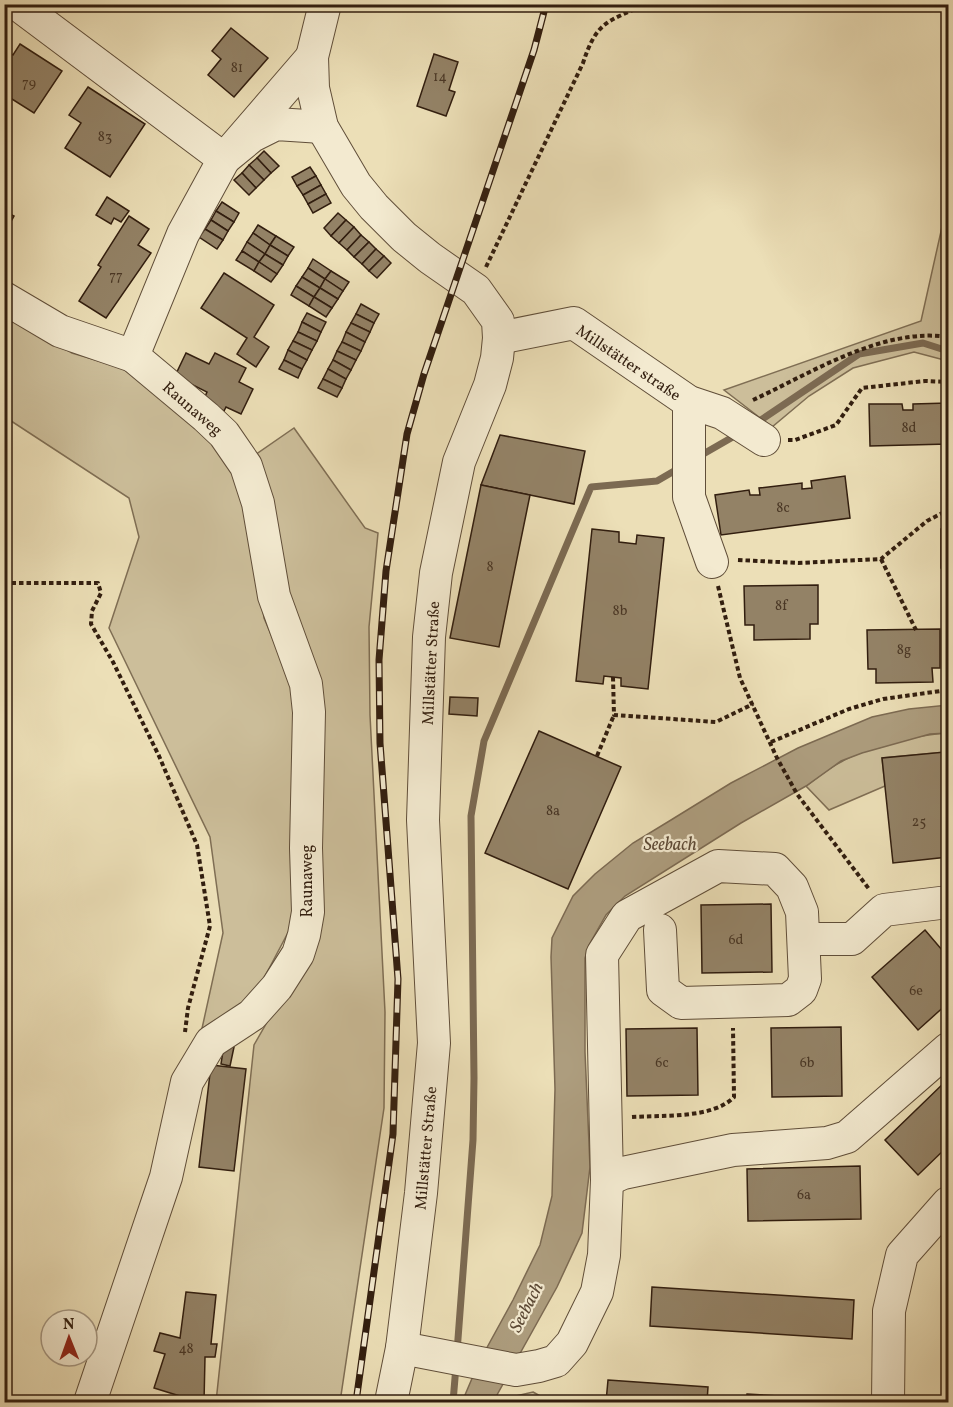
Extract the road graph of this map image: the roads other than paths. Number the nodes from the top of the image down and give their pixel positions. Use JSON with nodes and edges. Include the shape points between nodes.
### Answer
{"nodes":[{"id":1,"x":17,"y":4,"type":"edge"},
{"id":2,"x":325,"y":4,"type":"edge"},
{"id":3,"x":312,"y":57,"type":"junction"},
{"id":4,"x":322,"y":127,"type":"junction"},
{"id":5,"x":224,"y":159,"type":"junction"},
{"id":6,"x":4,"y":298,"type":"edge"},
{"id":7,"x":499,"y":338,"type":"junction"},
{"id":8,"x":133,"y":356,"type":"junction"},
{"id":9,"x":689,"y":416,"type":"junction"},
{"id":10,"x":764,"y":440,"type":"road end"},
{"id":11,"x":712,"y":562,"type":"road end"},
{"id":12,"x":948,"y":902,"type":"edge"},
{"id":13,"x":660,"y":930,"type":"dead end"},
{"id":14,"x":804,"y":939,"type":"junction"},
{"id":15,"x":948,"y":1049,"type":"edge"},
{"id":16,"x":607,"y":1180,"type":"junction"},
{"id":17,"x":948,"y":1203,"type":"edge"},
{"id":18,"x":402,"y":1348,"type":"junction"},
{"id":19,"x":90,"y":1402,"type":"edge"},
{"id":20,"x":391,"y":1402,"type":"edge"},
{"id":21,"x":888,"y":1402,"type":"edge"}],
"edges":[{"from":1,"to":5,"type":"street"},
{"from":2,"to":3,"type":"street","name":"Millstätter Straße"},
{"from":3,"to":4,"type":"street","name":"Millstätter Straße","via":[[313,88]]},
{"from":3,"to":5,"type":"street"},
{"from":4,"to":5,"type":"street","via":[[276,124],[252,136]]},
{"from":4,"to":7,"type":"street","name":"Millstätter Straße","via":[[356,185],[382,215],[421,251],[476,290],[498,321]]},
{"from":5,"to":8,"type":"street","via":[[183,234]]},
{"from":6,"to":8,"type":"street","name":"Raunaweg","via":[[60,331]]},
{"from":7,"to":9,"type":"street","name":"Millstätter straße","via":[[574,323]]},
{"from":7,"to":18,"type":"street","name":"Millstätter Straße","via":[[490,386],[457,472],[436,573],[429,637],[423,820],[434,1043],[422,1193]]},
{"from":8,"to":19,"type":"street","name":"Raunaweg","via":[[224,435],[246,466],[258,503],[274,596],[306,684],[308,912],[298,954],[277,987],[252,1015],[211,1042],[187,1082],[166,1177]]},
{"from":9,"to":10,"type":"street","name":"Millstätter straße","via":[[722,413]]},
{"from":9,"to":11,"type":"street","via":[[689,496]]},
{"from":12,"to":14,"type":"street","via":[[885,910],[852,939]]},
{"from":13,"to":14,"type":"street","via":[[663,990],[681,1003],[788,1000],[801,990],[806,979]]},
{"from":14,"to":16,"type":"street","via":[[802,912],[792,887],[775,869],[718,866],[627,916],[602,955]]},
{"from":15,"to":16,"type":"street","via":[[847,1137],[827,1143],[732,1150]]},
{"from":16,"to":18,"type":"street","via":[[604,1255],[597,1292],[572,1343],[556,1361],[516,1370]]},
{"from":17,"to":21,"type":"street","via":[[903,1255],[889,1311]]},
{"from":18,"to":20,"type":"street","name":"Millstätter Straße"}]}
